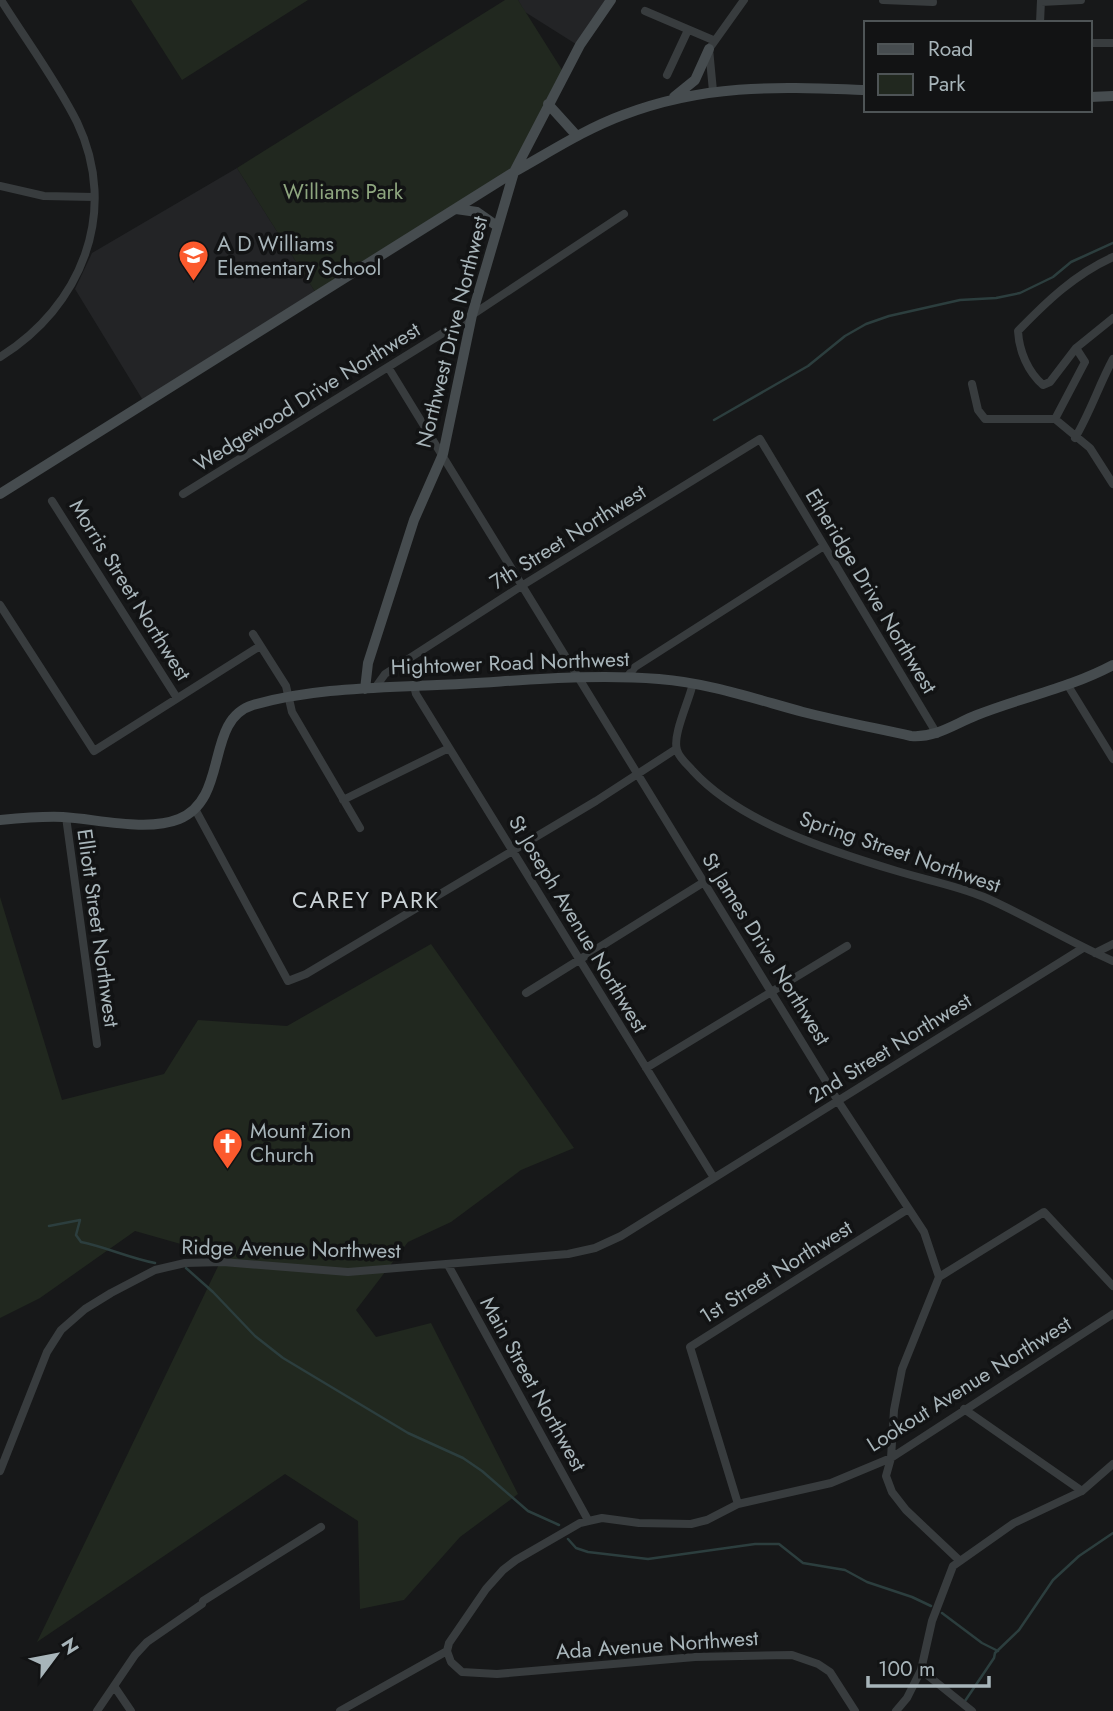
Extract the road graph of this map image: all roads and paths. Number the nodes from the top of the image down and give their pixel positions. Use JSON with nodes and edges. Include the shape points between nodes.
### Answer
{"nodes":[{"id":1,"x":1,"y":0,"type":"edge"},
{"id":2,"x":611,"y":0,"type":"edge"},
{"id":3,"x":744,"y":0,"type":"edge"},
{"id":4,"x":883,"y":0,"type":"edge"},
{"id":5,"x":1081,"y":0,"type":"edge"},
{"id":6,"x":1041,"y":1,"type":"edge"},
{"id":7,"x":933,"y":2,"type":"dead end"},
{"id":8,"x":645,"y":11,"type":"dead end"},
{"id":9,"x":1040,"y":21,"type":"edge"},
{"id":10,"x":688,"y":30,"type":"junction"},
{"id":11,"x":1092,"y":43,"type":"edge"},
{"id":12,"x":1113,"y":43,"type":"edge"},
{"id":13,"x":711,"y":45,"type":"junction"},
{"id":14,"x":667,"y":75,"type":"dead end"},
{"id":15,"x":864,"y":90,"type":"edge"},
{"id":16,"x":713,"y":91,"type":"junction"},
{"id":17,"x":1113,"y":96,"type":"edge"},
{"id":18,"x":1092,"y":97,"type":"edge"},
{"id":19,"x":668,"y":100,"type":"junction"},
{"id":20,"x":548,"y":104,"type":"junction"},
{"id":21,"x":577,"y":136,"type":"junction"},
{"id":22,"x":514,"y":172,"type":"junction"},
{"id":23,"x":0,"y":186,"type":"edge"},
{"id":24,"x":94,"y":197,"type":"junction"},
{"id":25,"x":456,"y":209,"type":"junction"},
{"id":26,"x":624,"y":214,"type":"dead end"},
{"id":27,"x":497,"y":226,"type":"junction"},
{"id":28,"x":1113,"y":257,"type":"edge"},
{"id":29,"x":472,"y":315,"type":"junction"},
{"id":30,"x":1113,"y":318,"type":"edge"},
{"id":31,"x":0,"y":343,"type":"edge"},
{"id":32,"x":1076,"y":348,"type":"junction"},
{"id":33,"x":3,"y":356,"type":"edge"},
{"id":34,"x":1113,"y":359,"type":"edge"},
{"id":35,"x":388,"y":367,"type":"junction"},
{"id":36,"x":972,"y":384,"type":"dead end"},
{"id":37,"x":1055,"y":419,"type":"junction"},
{"id":38,"x":1075,"y":438,"type":"junction"},
{"id":39,"x":443,"y":454,"type":"junction"},
{"id":40,"x":775,"y":466,"type":"joint"},
{"id":41,"x":1113,"y":484,"type":"edge"},
{"id":42,"x":0,"y":494,"type":"edge"},
{"id":43,"x":183,"y":494,"type":"dead end"},
{"id":44,"x":52,"y":500,"type":"dead end"},
{"id":45,"x":824,"y":546,"type":"junction"},
{"id":46,"x":523,"y":585,"type":"junction"},
{"id":47,"x":0,"y":605,"type":"edge"},
{"id":48,"x":253,"y":634,"type":"dead end"},
{"id":49,"x":260,"y":646,"type":"junction"},
{"id":50,"x":1113,"y":665,"type":"edge"},
{"id":51,"x":579,"y":676,"type":"junction"},
{"id":52,"x":627,"y":677,"type":"junction"},
{"id":53,"x":693,"y":683,"type":"junction"},
{"id":54,"x":1067,"y":684,"type":"junction"},
{"id":55,"x":414,"y":686,"type":"junction"},
{"id":56,"x":370,"y":688,"type":"junction"},
{"id":57,"x":290,"y":696,"type":"junction"},
{"id":58,"x":177,"y":698,"type":"junction"},
{"id":59,"x":937,"y":734,"type":"junction"},
{"id":60,"x":449,"y":748,"type":"junction"},
{"id":61,"x":676,"y":749,"type":"junction"},
{"id":62,"x":1113,"y":759,"type":"edge"},
{"id":63,"x":638,"y":772,"type":"junction"},
{"id":64,"x":343,"y":800,"type":"junction"},
{"id":65,"x":195,"y":809,"type":"junction"},
{"id":66,"x":66,"y":817,"type":"junction"},
{"id":67,"x":0,"y":820,"type":"edge"},
{"id":68,"x":360,"y":828,"type":"dead end"},
{"id":69,"x":512,"y":850,"type":"junction"},
{"id":70,"x":704,"y":882,"type":"junction"},
{"id":71,"x":1113,"y":944,"type":"edge"},
{"id":72,"x":847,"y":946,"type":"dead end"},
{"id":73,"x":1083,"y":948,"type":"junction"},
{"id":74,"x":1095,"y":953,"type":"junction"},
{"id":75,"x":579,"y":960,"type":"junction"},
{"id":76,"x":1113,"y":961,"type":"edge"},
{"id":77,"x":771,"y":991,"type":"junction"},
{"id":78,"x":526,"y":993,"type":"dead end"},
{"id":79,"x":97,"y":1044,"type":"dead end"},
{"id":80,"x":646,"y":1068,"type":"junction"},
{"id":81,"x":838,"y":1101,"type":"junction"},
{"id":82,"x":715,"y":1178,"type":"junction"},
{"id":83,"x":908,"y":1209,"type":"junction"},
{"id":84,"x":447,"y":1265,"type":"junction"},
{"id":85,"x":939,"y":1277,"type":"junction"},
{"id":86,"x":1113,"y":1286,"type":"edge"},
{"id":87,"x":1113,"y":1314,"type":"edge"},
{"id":88,"x":964,"y":1409,"type":"junction"},
{"id":89,"x":891,"y":1458,"type":"junction"},
{"id":90,"x":1113,"y":1464,"type":"edge"},
{"id":91,"x":0,"y":1471,"type":"edge"},
{"id":92,"x":1082,"y":1491,"type":"junction"},
{"id":93,"x":738,"y":1504,"type":"junction"},
{"id":94,"x":588,"y":1520,"type":"junction"},
{"id":95,"x":321,"y":1527,"type":"dead end"},
{"id":96,"x":960,"y":1562,"type":"junction"},
{"id":97,"x":447,"y":1651,"type":"junction"},
{"id":98,"x":921,"y":1670,"type":"junction"},
{"id":99,"x":114,"y":1686,"type":"junction"},
{"id":100,"x":970,"y":1709,"type":"edge"},
{"id":101,"x":97,"y":1711,"type":"edge"},
{"id":102,"x":131,"y":1711,"type":"edge"},
{"id":103,"x":340,"y":1711,"type":"edge"},
{"id":104,"x":855,"y":1711,"type":"edge"},
{"id":105,"x":896,"y":1711,"type":"edge"}],
"edges":[{"from":1,"to":24,"type":"street","via":[[77,123],[89,158]]},
{"from":2,"to":20,"type":"street","name":"Northwest Drive Northwest"},
{"from":3,"to":13,"type":"street"},
{"from":4,"to":7,"type":"street"},
{"from":5,"to":6,"type":"street"},
{"from":6,"to":9,"type":"street"},
{"from":8,"to":10,"type":"street"},
{"from":10,"to":13,"type":"street"},
{"from":10,"to":14,"type":"street"},
{"from":11,"to":12,"type":"street"},
{"from":13,"to":16,"type":"street"},
{"from":13,"to":19,"type":"street","via":[[695,80]]},
{"from":15,"to":16,"type":"street","via":[[782,87]]},
{"from":16,"to":19,"type":"street"},
{"from":17,"to":18,"type":"street"},
{"from":19,"to":21,"type":"street"},
{"from":20,"to":21,"type":"street"},
{"from":20,"to":22,"type":"street","name":"Northwest Drive Northwest"},
{"from":21,"to":22,"type":"street"},
{"from":22,"to":25,"type":"street"},
{"from":22,"to":27,"type":"street","name":"Northwest Drive Northwest"},
{"from":23,"to":24,"type":"street","via":[[44,196]]},
{"from":24,"to":33,"type":"street","via":[[88,244],[69,290],[41,326]]},
{"from":25,"to":27,"type":"street","via":[[477,212]]},
{"from":25,"to":42,"type":"street"},
{"from":26,"to":29,"type":"street","name":"Wedgewood Drive Northwest"},
{"from":27,"to":29,"type":"street","name":"Northwest Drive Northwest"},
{"from":28,"to":32,"type":"street","via":[[1072,280],[1018,331],[1018,343],[1030,370],[1043,385]]},
{"from":29,"to":35,"type":"street","name":"Wedgewood Drive Northwest"},
{"from":29,"to":39,"type":"street","name":"Northwest Drive Northwest"},
{"from":30,"to":32,"type":"street"},
{"from":31,"to":33,"type":"street"},
{"from":32,"to":37,"type":"street","via":[[1085,362]]},
{"from":34,"to":38,"type":"street"},
{"from":35,"to":39,"type":"street","name":"St James Drive Northwest"},
{"from":35,"to":43,"type":"street","name":"Wedgewood Drive Northwest"},
{"from":36,"to":37,"type":"street","via":[[985,419]]},
{"from":37,"to":38,"type":"street"},
{"from":38,"to":41,"type":"street","via":[[1090,449]]},
{"from":39,"to":46,"type":"street","name":"St James Drive Northwest"},
{"from":39,"to":56,"type":"street","name":"Northwest Drive Northwest","via":[[414,520],[368,663]]},
{"from":40,"to":45,"type":"street","name":"Etheridge Drive Northwest"},
{"from":40,"to":46,"type":"street","name":"7th Street Northwest","via":[[760,439]]},
{"from":44,"to":58,"type":"street","name":"Morris Street Northwest"},
{"from":45,"to":52,"type":"street","via":[[635,667]]},
{"from":45,"to":59,"type":"street","name":"Etheridge Drive Northwest"},
{"from":46,"to":51,"type":"street","name":"St James Drive Northwest"},
{"from":46,"to":56,"type":"street","name":"7th Street Northwest"},
{"from":47,"to":58,"type":"street","via":[[94,751]]},
{"from":48,"to":49,"type":"street"},
{"from":49,"to":57,"type":"street"},
{"from":49,"to":58,"type":"street"},
{"from":50,"to":54,"type":"street","name":"Hightower Road Northwest"},
{"from":51,"to":52,"type":"street","name":"Hightower Road Northwest"},
{"from":51,"to":55,"type":"street","name":"Hightower Road Northwest"},
{"from":51,"to":63,"type":"street","name":"St James Drive Northwest"},
{"from":52,"to":53,"type":"street","name":"Hightower Road Northwest"},
{"from":53,"to":59,"type":"street","name":"Hightower Road Northwest","via":[[911,736]]},
{"from":53,"to":61,"type":"street"},
{"from":54,"to":59,"type":"street","name":"Hightower Road Northwest"},
{"from":54,"to":62,"type":"street"},
{"from":55,"to":56,"type":"street","name":"Hightower Road Northwest"},
{"from":55,"to":60,"type":"street","name":"St Joseph Avenue Northwest"},
{"from":56,"to":57,"type":"street","name":"Hightower Road Northwest"},
{"from":57,"to":64,"type":"street","via":[[292,712]]},
{"from":57,"to":65,"type":"street","name":"Hightower Road Northwest","via":[[249,706],[232,720],[205,796]]},
{"from":60,"to":64,"type":"street"},
{"from":60,"to":69,"type":"street","name":"St Joseph Avenue Northwest"},
{"from":61,"to":63,"type":"street"},
{"from":61,"to":73,"type":"street","name":"Spring Street Northwest","via":[[718,794],[762,820],[836,852],[984,897]]},
{"from":63,"to":69,"type":"street"},
{"from":63,"to":70,"type":"street","name":"St James Drive Northwest"},
{"from":64,"to":68,"type":"street"},
{"from":65,"to":66,"type":"street","via":[[179,819],[146,824]]},
{"from":65,"to":69,"type":"street","via":[[288,981]]},
{"from":66,"to":67,"type":"street"},
{"from":66,"to":79,"type":"street","name":"Elliott Street Northwest"},
{"from":69,"to":75,"type":"street","name":"St Joseph Avenue Northwest"},
{"from":70,"to":75,"type":"street"},
{"from":70,"to":77,"type":"street","name":"St James Drive Northwest"},
{"from":71,"to":74,"type":"street"},
{"from":72,"to":77,"type":"street"},
{"from":73,"to":74,"type":"street","name":"Spring Street Northwest"},
{"from":73,"to":81,"type":"street","name":"2nd Street Northwest"},
{"from":74,"to":76,"type":"street","name":"Spring Street Northwest"},
{"from":75,"to":78,"type":"street"},
{"from":75,"to":80,"type":"street","name":"St Joseph Avenue Northwest"},
{"from":77,"to":80,"type":"street"},
{"from":77,"to":81,"type":"street","name":"St James Drive Northwest"},
{"from":80,"to":82,"type":"street","name":"St Joseph Avenue Northwest"},
{"from":81,"to":82,"type":"street","name":"2nd Street Northwest"},
{"from":81,"to":83,"type":"street","name":"St James Drive Northwest"},
{"from":82,"to":84,"type":"street","name":"Ridge Avenue Northwest","via":[[595,1248]]},
{"from":83,"to":85,"type":"street","name":"St James Drive Northwest","via":[[924,1231]]},
{"from":83,"to":93,"type":"street","name":"1st Street Northwest","via":[[690,1347]]},
{"from":84,"to":91,"type":"street","name":"Ridge Avenue Northwest","via":[[348,1272],[223,1262],[155,1270],[85,1309],[61,1329],[47,1352]]},
{"from":84,"to":94,"type":"street","name":"Main Street Northwest"},
{"from":85,"to":86,"type":"street","via":[[1044,1212]]},
{"from":85,"to":89,"type":"street","via":[[902,1369]]},
{"from":87,"to":88,"type":"street","name":"Lookout Avenue Northwest"},
{"from":88,"to":89,"type":"street","name":"Lookout Avenue Northwest"},
{"from":88,"to":92,"type":"street"},
{"from":89,"to":93,"type":"street","name":"Lookout Avenue Northwest","via":[[831,1483]]},
{"from":89,"to":96,"type":"street","via":[[887,1476],[892,1492]]},
{"from":90,"to":92,"type":"street"},
{"from":92,"to":96,"type":"street","via":[[1014,1523]]},
{"from":93,"to":94,"type":"street","name":"Lookout Avenue Northwest","via":[[691,1524]]},
{"from":94,"to":97,"type":"street","via":[[503,1570]]},
{"from":95,"to":99,"type":"street","via":[[147,1642]]},
{"from":96,"to":98,"type":"street","via":[[953,1566],[932,1621]]},
{"from":97,"to":103,"type":"street"},
{"from":97,"to":104,"type":"street","name":"Ada Avenue Northwest","via":[[462,1672],[497,1674],[613,1662],[792,1655],[830,1672]]},
{"from":98,"to":100,"type":"street"},
{"from":98,"to":105,"type":"street"},
{"from":99,"to":101,"type":"street"},
{"from":99,"to":102,"type":"street"}]}
